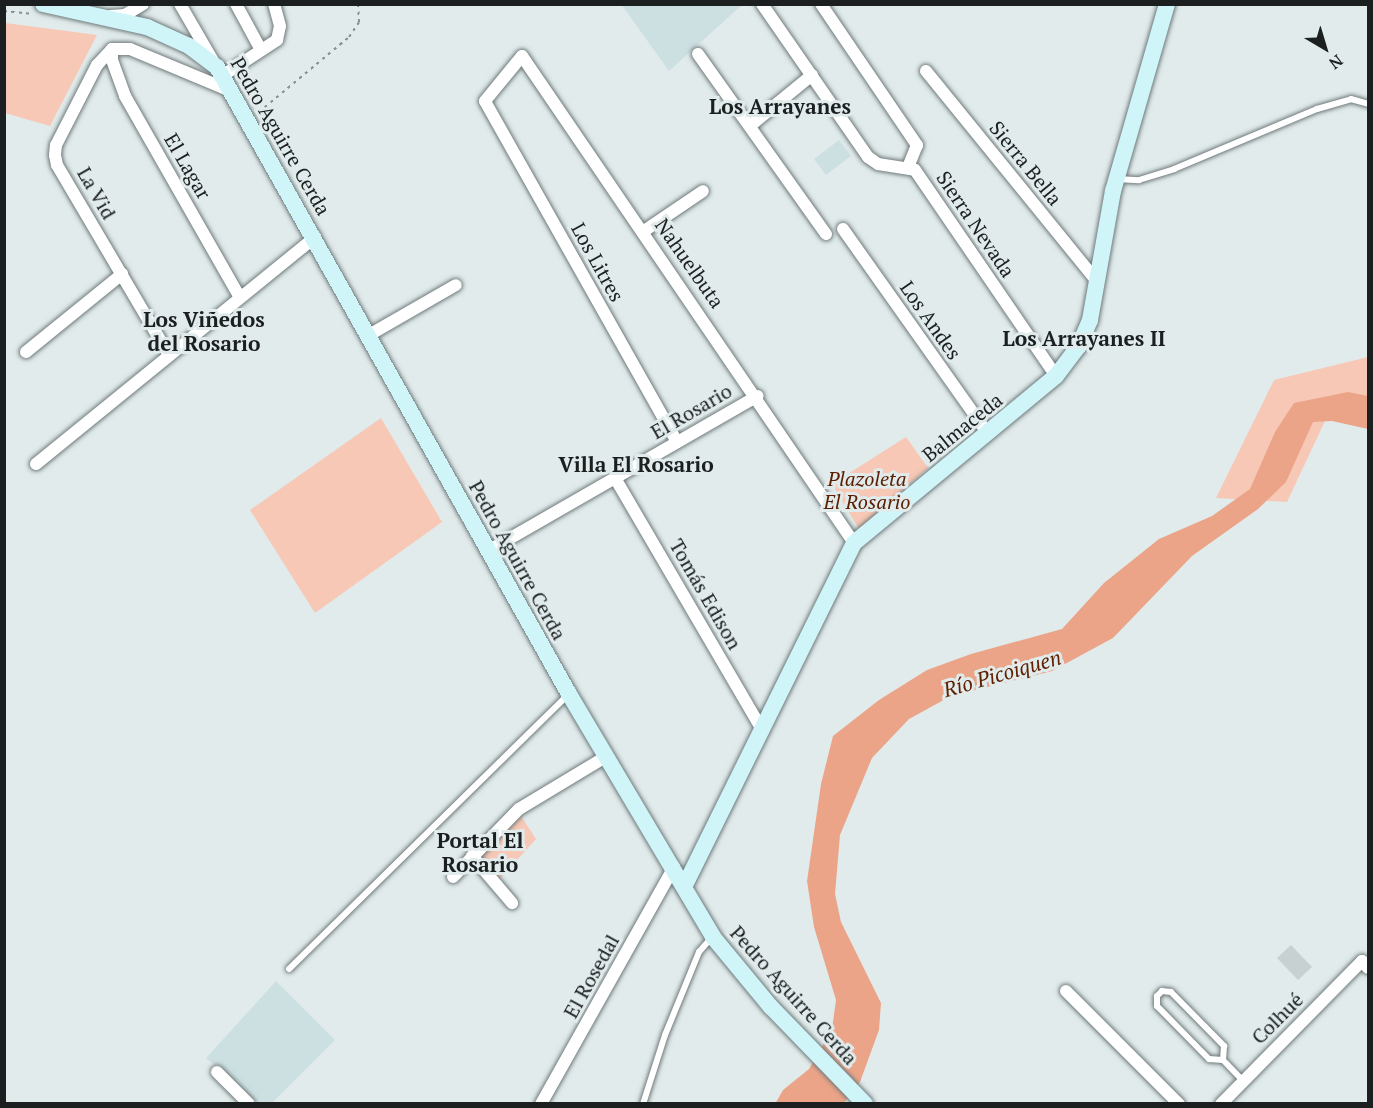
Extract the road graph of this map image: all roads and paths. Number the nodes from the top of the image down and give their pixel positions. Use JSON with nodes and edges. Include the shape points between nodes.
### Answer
{"nodes":[{"id":1,"x":143,"y":4,"type":"edge"},
{"id":2,"x":180,"y":4,"type":"edge"},
{"id":3,"x":236,"y":4,"type":"edge"},
{"id":4,"x":274,"y":4,"type":"edge"},
{"id":5,"x":358,"y":4,"type":"edge"},
{"id":6,"x":762,"y":4,"type":"edge"},
{"id":7,"x":821,"y":4,"type":"edge"},
{"id":8,"x":1167,"y":4,"type":"edge"},
{"id":9,"x":4,"y":10,"type":"edge"},
{"id":10,"x":40,"y":10,"type":"edge"},
{"id":11,"x":107,"y":16,"type":"junction"},
{"id":12,"x":112,"y":49,"type":"junction"},
{"id":13,"x":261,"y":50,"type":"junction"},
{"id":14,"x":698,"y":54,"type":"dead end"},
{"id":15,"x":926,"y":70,"type":"dead end"},
{"id":16,"x":219,"y":71,"type":"junction"},
{"id":17,"x":812,"y":75,"type":"junction"},
{"id":18,"x":231,"y":92,"type":"junction"},
{"id":19,"x":485,"y":101,"type":"joint"},
{"id":20,"x":1368,"y":104,"type":"edge"},
{"id":21,"x":247,"y":120,"type":"junction"},
{"id":22,"x":751,"y":125,"type":"junction"},
{"id":23,"x":908,"y":167,"type":"junction"},
{"id":24,"x":1117,"y":178,"type":"junction"},
{"id":25,"x":703,"y":191,"type":"dead end"},
{"id":26,"x":843,"y":229,"type":"dead end"},
{"id":27,"x":644,"y":231,"type":"junction"},
{"id":28,"x":826,"y":234,"type":"dead end"},
{"id":29,"x":315,"y":237,"type":"junction"},
{"id":30,"x":122,"y":274,"type":"junction"},
{"id":31,"x":1096,"y":280,"type":"junction"},
{"id":32,"x":456,"y":285,"type":"dead end"},
{"id":33,"x":240,"y":298,"type":"junction"},
{"id":34,"x":369,"y":335,"type":"junction"},
{"id":35,"x":26,"y":352,"type":"dead end"},
{"id":36,"x":169,"y":355,"type":"junction"},
{"id":37,"x":1056,"y":376,"type":"junction"},
{"id":38,"x":758,"y":396,"type":"junction"},
{"id":39,"x":988,"y":434,"type":"junction"},
{"id":40,"x":676,"y":442,"type":"junction"},
{"id":41,"x":36,"y":464,"type":"dead end"},
{"id":42,"x":615,"y":478,"type":"junction"},
{"id":43,"x":854,"y":543,"type":"junction"},
{"id":44,"x":488,"y":550,"type":"junction"},
{"id":45,"x":569,"y":694,"type":"junction"},
{"id":46,"x":763,"y":731,"type":"junction"},
{"id":47,"x":607,"y":756,"type":"junction"},
{"id":48,"x":472,"y":856,"type":"junction"},
{"id":49,"x":674,"y":867,"type":"junction"},
{"id":50,"x":453,"y":877,"type":"dead end"},
{"id":51,"x":685,"y":885,"type":"junction"},
{"id":52,"x":512,"y":903,"type":"dead end"},
{"id":53,"x":713,"y":937,"type":"junction"},
{"id":54,"x":1365,"y":964,"type":"edge"},
{"id":55,"x":289,"y":969,"type":"dead end"},
{"id":56,"x":1066,"y":991,"type":"dead end"},
{"id":57,"x":1223,"y":1060,"type":"junction"},
{"id":58,"x":217,"y":1072,"type":"dead end"},
{"id":59,"x":1243,"y":1081,"type":"junction"},
{"id":60,"x":645,"y":1103,"type":"edge"},
{"id":61,"x":249,"y":1104,"type":"edge"},
{"id":62,"x":541,"y":1104,"type":"edge"},
{"id":63,"x":866,"y":1104,"type":"edge"},
{"id":64,"x":1179,"y":1104,"type":"edge"},
{"id":65,"x":1221,"y":1104,"type":"edge"}],
"edges":[{"from":1,"to":11,"type":"street","via":[[125,15]]},
{"from":2,"to":16,"type":"street","name":"Pedro Aguirre Cerda"},
{"from":3,"to":13,"type":"street"},
{"from":4,"to":13,"type":"street","via":[[280,26],[277,40]]},
{"from":5,"to":21,"type":"path","via":[[359,22],[350,37]]},
{"from":6,"to":17,"type":"street","name":"Sierra Nevada"},
{"from":7,"to":23,"type":"street","via":[[917,145]]},
{"from":8,"to":24,"type":"main road","name":"Balmaceda"},
{"from":9,"to":10,"type":"path"},
{"from":10,"to":11,"type":"main road"},
{"from":11,"to":16,"type":"main road","via":[[179,41]]},
{"from":12,"to":18,"type":"street","via":[[130,49]]},
{"from":12,"to":30,"type":"street","name":"La Vid","via":[[97,65],[56,145],[55,155]]},
{"from":12,"to":33,"type":"street","name":"El Lagar","via":[[125,96]]},
{"from":13,"to":16,"type":"street"},
{"from":14,"to":22,"type":"street"},
{"from":15,"to":31,"type":"street","name":"Sierra Bella"},
{"from":16,"to":18,"type":"main road","name":"Pedro Aguirre Cerda"},
{"from":17,"to":22,"type":"street"},
{"from":17,"to":23,"type":"street","name":"Sierra Nevada","via":[[868,157],[878,164]]},
{"from":18,"to":21,"type":"main road","name":"Pedro Aguirre Cerda"},
{"from":19,"to":27,"type":"street","name":"Nahuelbuta","via":[[522,56]]},
{"from":19,"to":40,"type":"street","name":"Los Litres"},
{"from":20,"to":24,"type":"lane","via":[[1350,99],[1174,169],[1139,180]]},
{"from":21,"to":29,"type":"main road","name":"Pedro Aguirre Cerda"},
{"from":22,"to":28,"type":"street"},
{"from":23,"to":37,"type":"street","name":"Sierra Nevada","via":[[915,170]]},
{"from":24,"to":31,"type":"main road","name":"Balmaceda"},
{"from":25,"to":27,"type":"street"},
{"from":26,"to":39,"type":"street","name":"Los Andes"},
{"from":27,"to":38,"type":"street","name":"Nahuelbuta"},
{"from":29,"to":33,"type":"street"},
{"from":29,"to":34,"type":"main road","name":"Pedro Aguirre Cerda"},
{"from":30,"to":35,"type":"street"},
{"from":30,"to":36,"type":"street","name":"La Vid"},
{"from":31,"to":37,"type":"main road","name":"Balmaceda","via":[[1090,320],[1079,346]]},
{"from":32,"to":34,"type":"street"},
{"from":33,"to":36,"type":"street"},
{"from":34,"to":44,"type":"main road","name":"Pedro Aguirre Cerda"},
{"from":36,"to":41,"type":"street"},
{"from":37,"to":39,"type":"main road","name":"Balmaceda"},
{"from":38,"to":40,"type":"street","name":"El Rosario"},
{"from":38,"to":43,"type":"street","name":"Nahuelbuta"},
{"from":39,"to":43,"type":"main road","name":"Balmaceda"},
{"from":40,"to":42,"type":"street","name":"El Rosario"},
{"from":42,"to":44,"type":"street","name":"El Rosario"},
{"from":42,"to":46,"type":"street","name":"Tomás Edison"},
{"from":43,"to":46,"type":"main road","name":"Balmaceda"},
{"from":44,"to":45,"type":"main road","name":"Pedro Aguirre Cerda"},
{"from":45,"to":47,"type":"main road","name":"Pedro Aguirre Cerda"},
{"from":45,"to":55,"type":"lane"},
{"from":46,"to":51,"type":"main road","name":"Balmaceda"},
{"from":47,"to":48,"type":"street","via":[[519,809]]},
{"from":47,"to":49,"type":"main road","name":"Pedro Aguirre Cerda"},
{"from":48,"to":50,"type":"street"},
{"from":48,"to":52,"type":"street"},
{"from":49,"to":51,"type":"main road","name":"Pedro Aguirre Cerda"},
{"from":49,"to":62,"type":"street","name":"El Rosedal"},
{"from":51,"to":53,"type":"main road","name":"Pedro Aguirre Cerda"},
{"from":53,"to":60,"type":"lane","via":[[694,962],[665,1035]]},
{"from":53,"to":63,"type":"main road","name":"Pedro Aguirre Cerda","via":[[771,1007]]},
{"from":54,"to":59,"type":"street","name":"Colhué"},
{"from":56,"to":64,"type":"street"},
{"from":57,"to":57,"type":"lane","via":[[1224,1047],[1171,992],[1159,993],[1156,1003],[1165,1013],[1209,1059]]},
{"from":57,"to":59,"type":"lane"},
{"from":58,"to":61,"type":"street"},
{"from":59,"to":65,"type":"street","name":"Colhué"}]}
